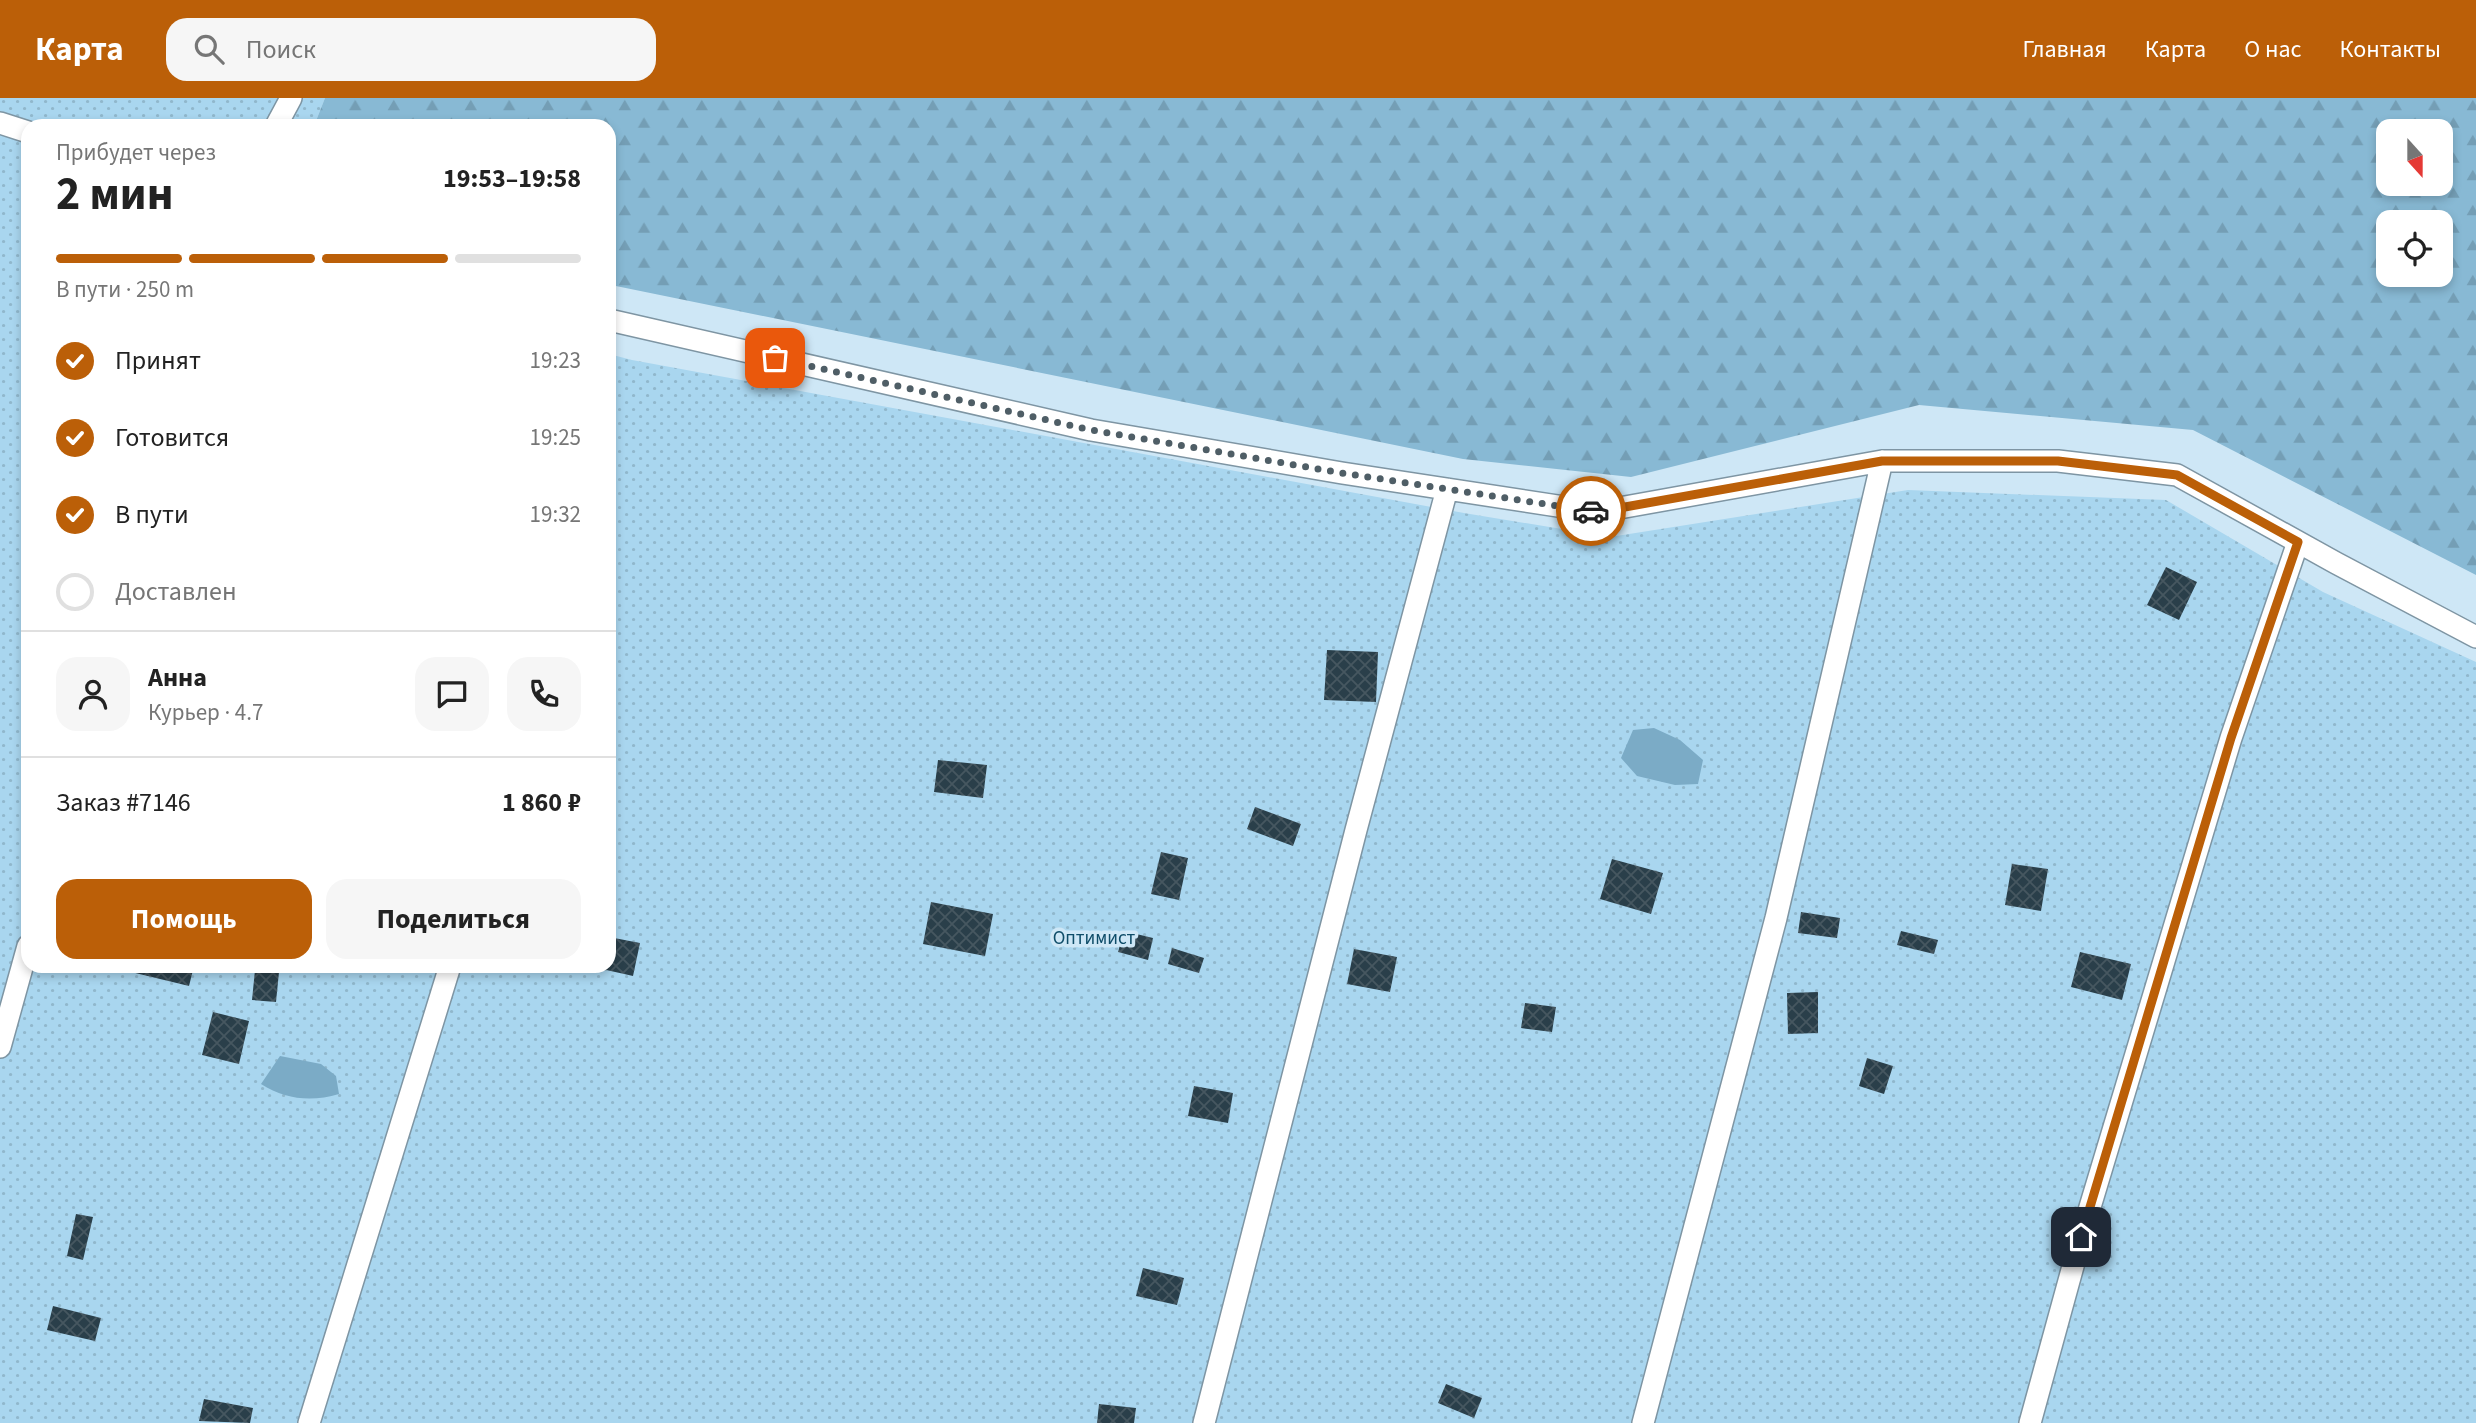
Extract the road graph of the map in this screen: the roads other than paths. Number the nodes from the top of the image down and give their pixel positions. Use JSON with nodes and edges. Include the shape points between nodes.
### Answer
{"nodes":[{"id":1,"x":291,"y":98,"type":"edge"},
{"id":2,"x":279,"y":119,"type":"edge"},
{"id":3,"x":0,"y":124,"type":"edge"},
{"id":4,"x":21,"y":130,"type":"edge"},
{"id":5,"x":616,"y":326,"type":"edge"},
{"id":6,"x":1882,"y":461,"type":"junction"},
{"id":7,"x":1447,"y":489,"type":"junction"},
{"id":8,"x":2298,"y":542,"type":"junction"},
{"id":9,"x":2476,"y":637,"type":"edge"},
{"id":10,"x":21,"y":971,"type":"edge"},
{"id":11,"x":448,"y":973,"type":"edge"},
{"id":12,"x":0,"y":1047,"type":"edge"},
{"id":13,"x":309,"y":1423,"type":"edge"},
{"id":14,"x":1203,"y":1423,"type":"edge"},
{"id":15,"x":1643,"y":1423,"type":"edge"},
{"id":16,"x":2029,"y":1423,"type":"edge"}],
"edges":[{"from":1,"to":2,"type":"lane"},
{"from":3,"to":4,"type":"lane"},
{"from":5,"to":7,"type":"lane","via":[[1091,430]]},
{"from":6,"to":7,"type":"lane","via":[[1597,512]]},
{"from":6,"to":8,"type":"lane","via":[[2058,461],[2177,475]]},
{"from":6,"to":15,"type":"lane","via":[[1776,918]]},
{"from":7,"to":14,"type":"lane"},
{"from":8,"to":9,"type":"lane"},
{"from":8,"to":16,"type":"lane","via":[[2231,738]]},
{"from":10,"to":12,"type":"lane"},
{"from":11,"to":13,"type":"lane"}]}
